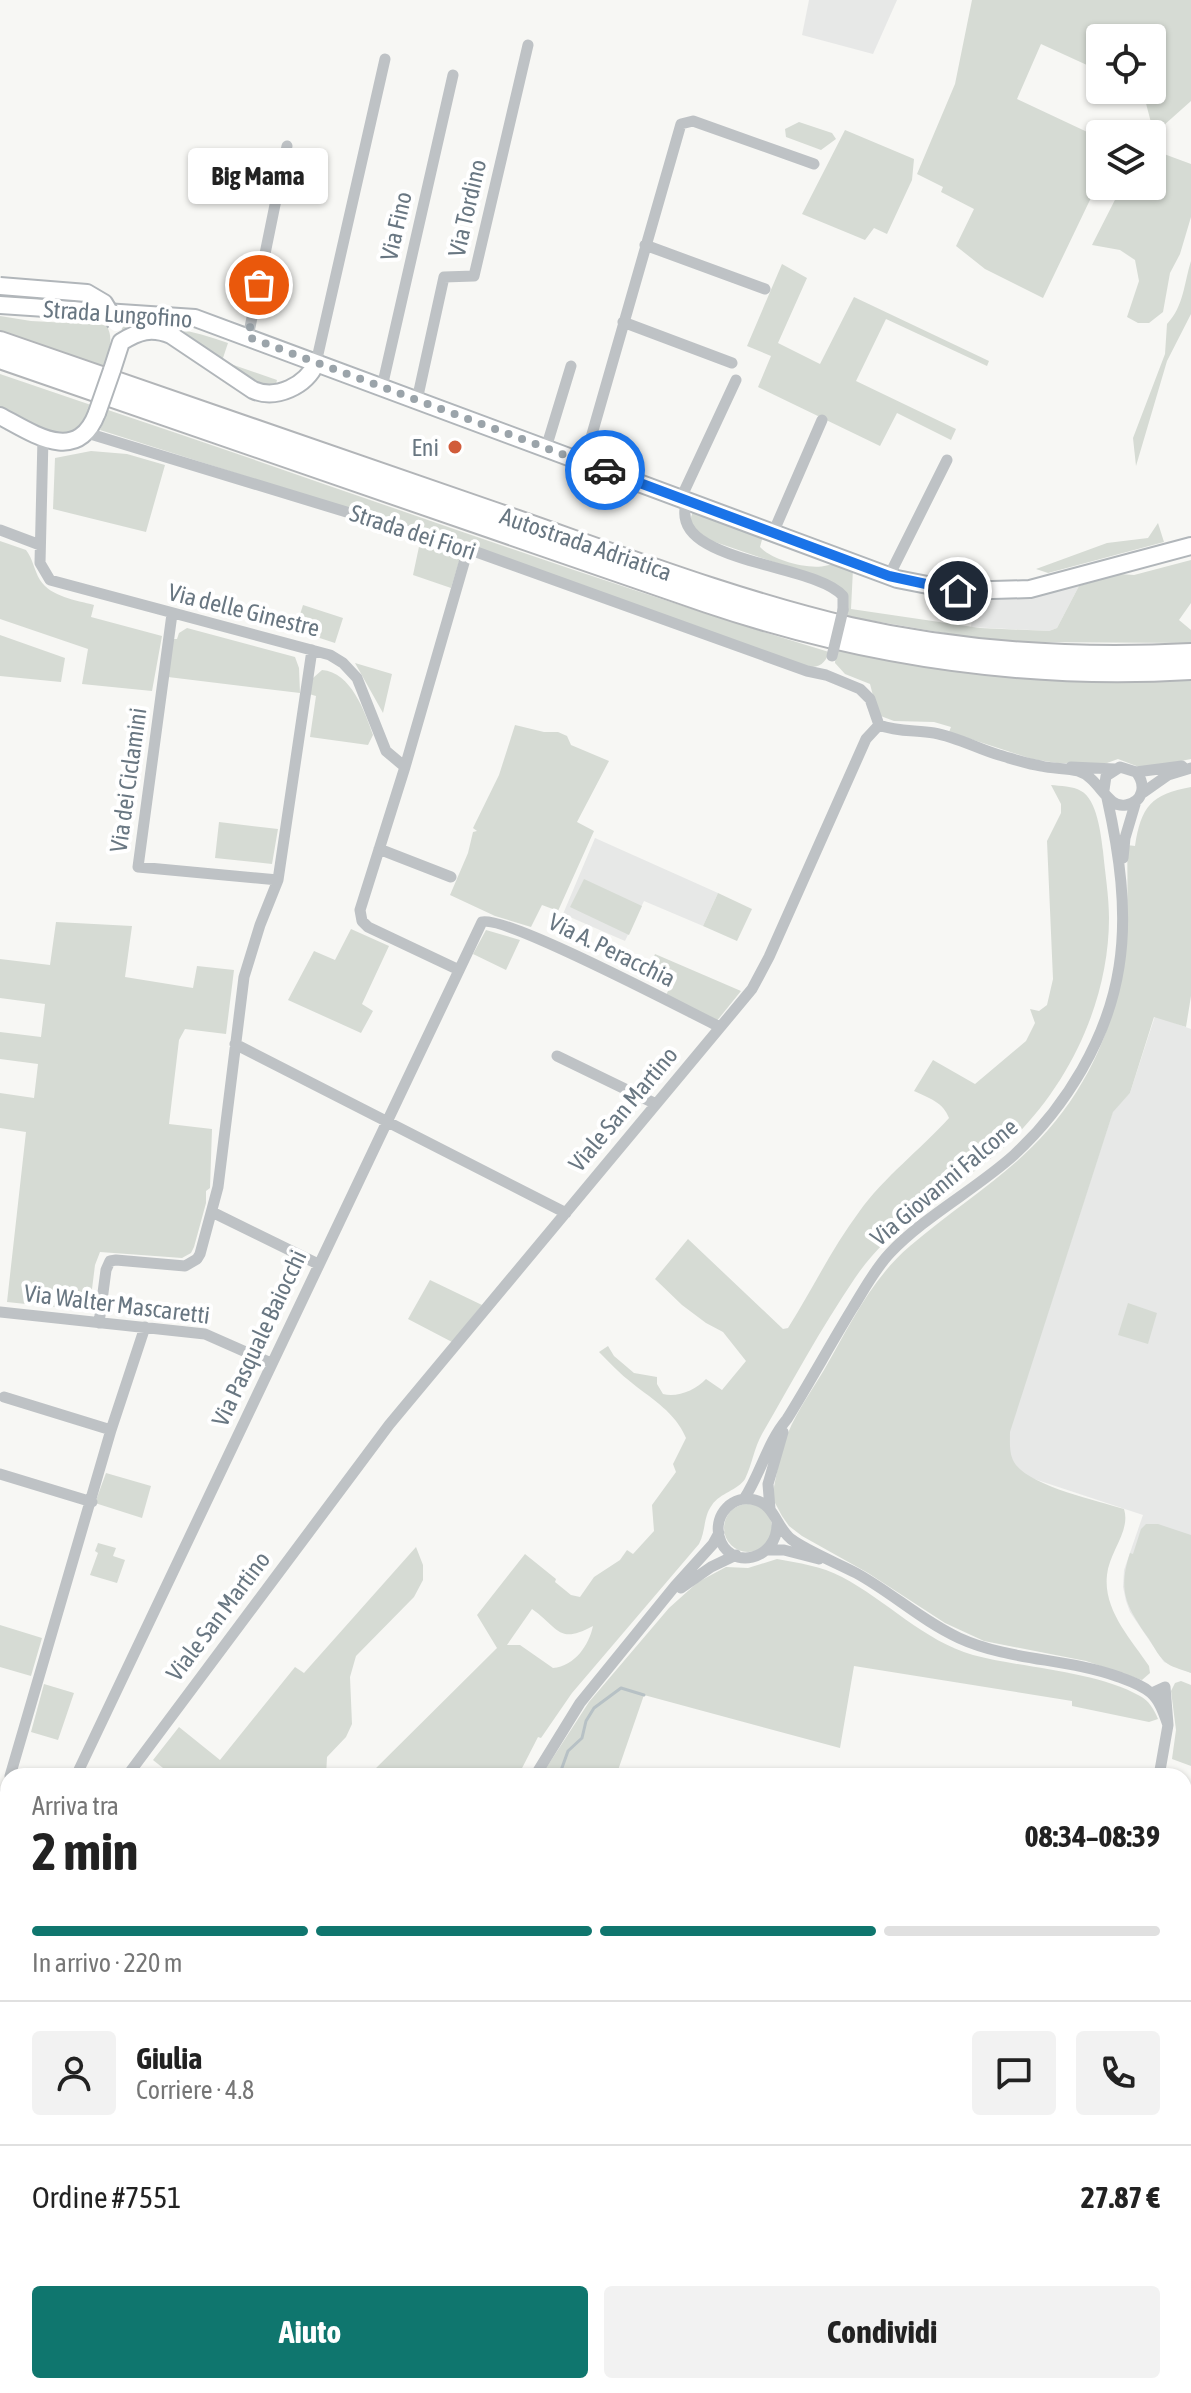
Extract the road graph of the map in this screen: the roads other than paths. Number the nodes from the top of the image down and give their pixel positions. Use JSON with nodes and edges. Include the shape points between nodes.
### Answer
{"nodes":[{"id":1,"x":528,"y":45,"type":"dead end"},
{"id":2,"x":385,"y":59,"type":"dead end"},
{"id":3,"x":453,"y":75,"type":"dead end"},
{"id":4,"x":287,"y":146,"type":"dead end"},
{"id":5,"x":814,"y":164,"type":"dead end"},
{"id":6,"x":645,"y":245,"type":"junction"},
{"id":7,"x":0,"y":286,"type":"edge"},
{"id":8,"x":765,"y":289,"type":"dead end"},
{"id":9,"x":0,"y":305,"type":"edge"},
{"id":10,"x":623,"y":322,"type":"junction"},
{"id":11,"x":248,"y":337,"type":"junction"},
{"id":12,"x":0,"y":342,"type":"edge"},
{"id":13,"x":121,"y":342,"type":"junction"},
{"id":14,"x":0,"y":358,"type":"edge"},
{"id":15,"x":316,"y":363,"type":"junction"},
{"id":16,"x":732,"y":363,"type":"dead end"},
{"id":17,"x":571,"y":366,"type":"dead end"},
{"id":18,"x":736,"y":380,"type":"dead end"},
{"id":19,"x":382,"y":387,"type":"junction"},
{"id":20,"x":417,"y":400,"type":"junction"},
{"id":21,"x":0,"y":416,"type":"edge"},
{"id":22,"x":822,"y":420,"type":"dead end"},
{"id":23,"x":87,"y":433,"type":"junction"},
{"id":24,"x":43,"y":438,"type":"junction"},
{"id":25,"x":546,"y":448,"type":"junction"},
{"id":26,"x":947,"y":460,"type":"dead end"},
{"id":27,"x":584,"y":462,"type":"junction"},
{"id":28,"x":684,"y":500,"type":"junction"},
{"id":29,"x":0,"y":530,"type":"edge"},
{"id":30,"x":773,"y":533,"type":"junction"},
{"id":31,"x":40,"y":545,"type":"junction"},
{"id":32,"x":1191,"y":546,"type":"edge"},
{"id":33,"x":468,"y":549,"type":"junction"},
{"id":34,"x":889,"y":576,"type":"junction"},
{"id":35,"x":172,"y":614,"type":"junction"},
{"id":36,"x":312,"y":650,"type":"junction"},
{"id":37,"x":1191,"y":654,"type":"edge"},
{"id":38,"x":1191,"y":669,"type":"edge"},
{"id":39,"x":826,"y":675,"type":"junction"},
{"id":40,"x":879,"y":725,"type":"junction"},
{"id":41,"x":405,"y":767,"type":"junction"},
{"id":42,"x":1191,"y":767,"type":"edge"},
{"id":43,"x":1055,"y":768,"type":"junction"},
{"id":44,"x":1115,"y":769,"type":"junction"},
{"id":45,"x":1136,"y":772,"type":"junction"},
{"id":46,"x":1106,"y":794,"type":"junction"},
{"id":47,"x":1138,"y":798,"type":"junction"},
{"id":48,"x":379,"y":849,"type":"junction"},
{"id":49,"x":451,"y":877,"type":"dead end"},
{"id":50,"x":1121,"y":878,"type":"junction"},
{"id":51,"x":278,"y":880,"type":"junction"},
{"id":52,"x":483,"y":921,"type":"joint"},
{"id":53,"x":459,"y":970,"type":"junction"},
{"id":54,"x":720,"y":1027,"type":"junction"},
{"id":55,"x":235,"y":1044,"type":"junction"},
{"id":56,"x":557,"y":1056,"type":"dead end"},
{"id":57,"x":656,"y":1104,"type":"junction"},
{"id":58,"x":387,"y":1120,"type":"junction"},
{"id":59,"x":212,"y":1212,"type":"junction"},
{"id":60,"x":566,"y":1213,"type":"junction"},
{"id":61,"x":318,"y":1264,"type":"junction"},
{"id":62,"x":0,"y":1312,"type":"edge"},
{"id":63,"x":99,"y":1323,"type":"junction"},
{"id":64,"x":145,"y":1327,"type":"junction"},
{"id":65,"x":271,"y":1363,"type":"junction"},
{"id":66,"x":4,"y":1397,"type":"dead end"},
{"id":67,"x":787,"y":1419,"type":"junction"},
{"id":68,"x":111,"y":1430,"type":"junction"},
{"id":69,"x":0,"y":1474,"type":"edge"},
{"id":70,"x":744,"y":1499,"type":"junction"},
{"id":71,"x":92,"y":1502,"type":"junction"},
{"id":72,"x":770,"y":1509,"type":"junction"},
{"id":73,"x":777,"y":1522,"type":"junction"},
{"id":74,"x":719,"y":1533,"type":"junction"},
{"id":75,"x":768,"y":1550,"type":"junction"},
{"id":76,"x":736,"y":1555,"type":"junction"},
{"id":77,"x":838,"y":1564,"type":"junction"},
{"id":78,"x":662,"y":1604,"type":"junction"},
{"id":79,"x":1152,"y":1693,"type":"junction"},
{"id":80,"x":1168,"y":1725,"type":"junction"},
{"id":81,"x":12,"y":1768,"type":"edge"},
{"id":82,"x":80,"y":1768,"type":"edge"},
{"id":83,"x":133,"y":1768,"type":"edge"},
{"id":84,"x":540,"y":1768,"type":"edge"},
{"id":85,"x":1160,"y":1768,"type":"edge"}],
"edges":[{"from":1,"to":20,"type":"street","name":"Via Tordino","via":[[474,276],[444,277]]},
{"from":2,"to":15,"type":"street"},
{"from":3,"to":19,"type":"street","name":"Via Fino"},
{"from":4,"to":11,"type":"street"},
{"from":5,"to":6,"type":"street","via":[[693,121],[681,124]]},
{"from":6,"to":8,"type":"street"},
{"from":6,"to":10,"type":"street"},
{"from":7,"to":13,"type":"main road","bridge":true,"via":[[87,293],[104,303]]},
{"from":9,"to":11,"type":"main road","name":"Strada Lungofino","via":[[195,318]]},
{"from":10,"to":16,"type":"street"},
{"from":10,"to":27,"type":"street"},
{"from":11,"to":15,"type":"main road","name":"Strada Lungofino"},
{"from":12,"to":37,"type":"highway","name":"Autostrada Adriatica","via":[[811,618],[936,644],[1015,653]]},
{"from":13,"to":15,"type":"main road","via":[[142,331],[160,331],[261,394],[276,394],[298,383]]},
{"from":13,"to":23,"type":"main road","bridge":true},
{"from":14,"to":38,"type":"highway","name":"Autostrada Adriatica","via":[[806,632],[987,666],[1093,672]]},
{"from":15,"to":19,"type":"main road","name":"Strada Lungofino"},
{"from":17,"to":25,"type":"street"},
{"from":18,"to":28,"type":"street"},
{"from":19,"to":20,"type":"main road","name":"Strada Lungofino"},
{"from":20,"to":25,"type":"main road","name":"Strada Lungofino"},
{"from":21,"to":24,"type":"main road","name":"Strada dei Fiori"},
{"from":22,"to":30,"type":"street"},
{"from":23,"to":24,"type":"main road","name":"Strada dei Fiori","via":[[73,441]]},
{"from":23,"to":33,"type":"street","name":"Strada dei Fiori"},
{"from":24,"to":31,"type":"street","name":"Via delle Ginestre"},
{"from":25,"to":27,"type":"main road","name":"Strada Lungofino"},
{"from":26,"to":34,"type":"street"},
{"from":27,"to":28,"type":"main road","name":"Strada Lungofino"},
{"from":28,"to":30,"type":"main road","name":"Strada Lungofino"},
{"from":28,"to":39,"type":"street","bridge":true,"via":[[685,523],[698,539],[840,592],[843,610]]},
{"from":29,"to":31,"type":"street"},
{"from":30,"to":34,"type":"main road","name":"Strada Lungofino"},
{"from":31,"to":35,"type":"street","name":"Via delle Ginestre","via":[[42,569],[57,584]]},
{"from":32,"to":34,"type":"main road","name":"Strada Lungofino","via":[[1030,589],[958,591]]},
{"from":33,"to":39,"type":"street","name":"Strada dei Fiori"},
{"from":33,"to":41,"type":"street"},
{"from":35,"to":36,"type":"street","name":"Via delle Ginestre"},
{"from":35,"to":51,"type":"street","name":"Via dei Ciclamini","via":[[138,867]]},
{"from":36,"to":41,"type":"street","name":"Via delle Ginestre","via":[[350,669],[365,693],[386,751]]},
{"from":36,"to":51,"type":"street"},
{"from":39,"to":40,"type":"street","via":[[867,695]]},
{"from":40,"to":43,"type":"street","via":[[934,733]]},
{"from":40,"to":54,"type":"street","name":"Viale San Martino","via":[[866,739],[759,977]]},
{"from":41,"to":48,"type":"street"},
{"from":42,"to":45,"type":"street"},
{"from":42,"to":47,"type":"street","via":[[1168,775]]},
{"from":43,"to":44,"type":"street"},
{"from":43,"to":46,"type":"street","via":[[1085,774]]},
{"from":44,"to":45,"type":"street"},
{"from":44,"to":46,"type":"street","via":[[1106,776]]},
{"from":45,"to":47,"type":"street","via":[[1142,782]]},
{"from":46,"to":47,"type":"street","via":[[1124,806]]},
{"from":46,"to":50,"type":"street","name":"Via Giovanni Falcone"},
{"from":47,"to":50,"type":"street","name":"Via Giovanni Falcone","via":[[1125,838]]},
{"from":48,"to":49,"type":"street"},
{"from":48,"to":53,"type":"street","via":[[361,904],[362,921]]},
{"from":50,"to":67,"type":"street","name":"Via Giovanni Falcone","via":[[1119,966],[1111,1001],[1062,1101],[1012,1156],[879,1265]]},
{"from":51,"to":55,"type":"street","via":[[244,977]]},
{"from":52,"to":53,"type":"street","name":"Via Pasquale Baiocchi"},
{"from":52,"to":54,"type":"street","name":"Via A. Peracchia","via":[[529,934]]},
{"from":53,"to":58,"type":"street","name":"Via Pasquale Baiocchi"},
{"from":54,"to":57,"type":"street","name":"Viale San Martino"},
{"from":55,"to":58,"type":"street"},
{"from":55,"to":59,"type":"street"},
{"from":56,"to":57,"type":"street"},
{"from":57,"to":60,"type":"street","name":"Viale San Martino"},
{"from":58,"to":60,"type":"street"},
{"from":58,"to":61,"type":"street","name":"Via Pasquale Baiocchi"},
{"from":59,"to":61,"type":"street"},
{"from":59,"to":63,"type":"street","via":[[200,1254],[192,1263],[110,1261]]},
{"from":60,"to":83,"type":"street","name":"Viale San Martino","via":[[369,1451]]},
{"from":61,"to":65,"type":"street","name":"Via Pasquale Baiocchi"},
{"from":62,"to":63,"type":"street","name":"Via Walter Mascaretti"},
{"from":63,"to":64,"type":"street","name":"Via Walter Mascaretti"},
{"from":64,"to":65,"type":"street","name":"Via Walter Mascaretti","via":[[213,1337]]},
{"from":64,"to":68,"type":"street"},
{"from":65,"to":82,"type":"street","name":"Via Pasquale Baiocchi"},
{"from":66,"to":68,"type":"street"},
{"from":67,"to":70,"type":"street","name":"Via Giovanni Falcone"},
{"from":67,"to":72,"type":"street","name":"Via Giovanni Falcone","via":[[768,1484]]},
{"from":68,"to":71,"type":"street"},
{"from":69,"to":71,"type":"street"},
{"from":70,"to":72,"type":"street"},
{"from":70,"to":74,"type":"street","via":[[724,1510]]},
{"from":71,"to":81,"type":"street"},
{"from":72,"to":73,"type":"street"},
{"from":73,"to":75,"type":"street"},
{"from":73,"to":77,"type":"street","via":[[791,1539]]},
{"from":74,"to":76,"type":"street"},
{"from":74,"to":78,"type":"street"},
{"from":75,"to":76,"type":"street","via":[[753,1557]]},
{"from":75,"to":77,"type":"street"},
{"from":76,"to":78,"type":"street","via":[[697,1576]]},
{"from":77,"to":79,"type":"street","via":[[959,1638],[996,1651],[1103,1671]]},
{"from":78,"to":84,"type":"street","via":[[580,1703]]},
{"from":79,"to":80,"type":"street"},
{"from":79,"to":80,"type":"street","via":[[1165,1687]]},
{"from":80,"to":85,"type":"street"}]}
